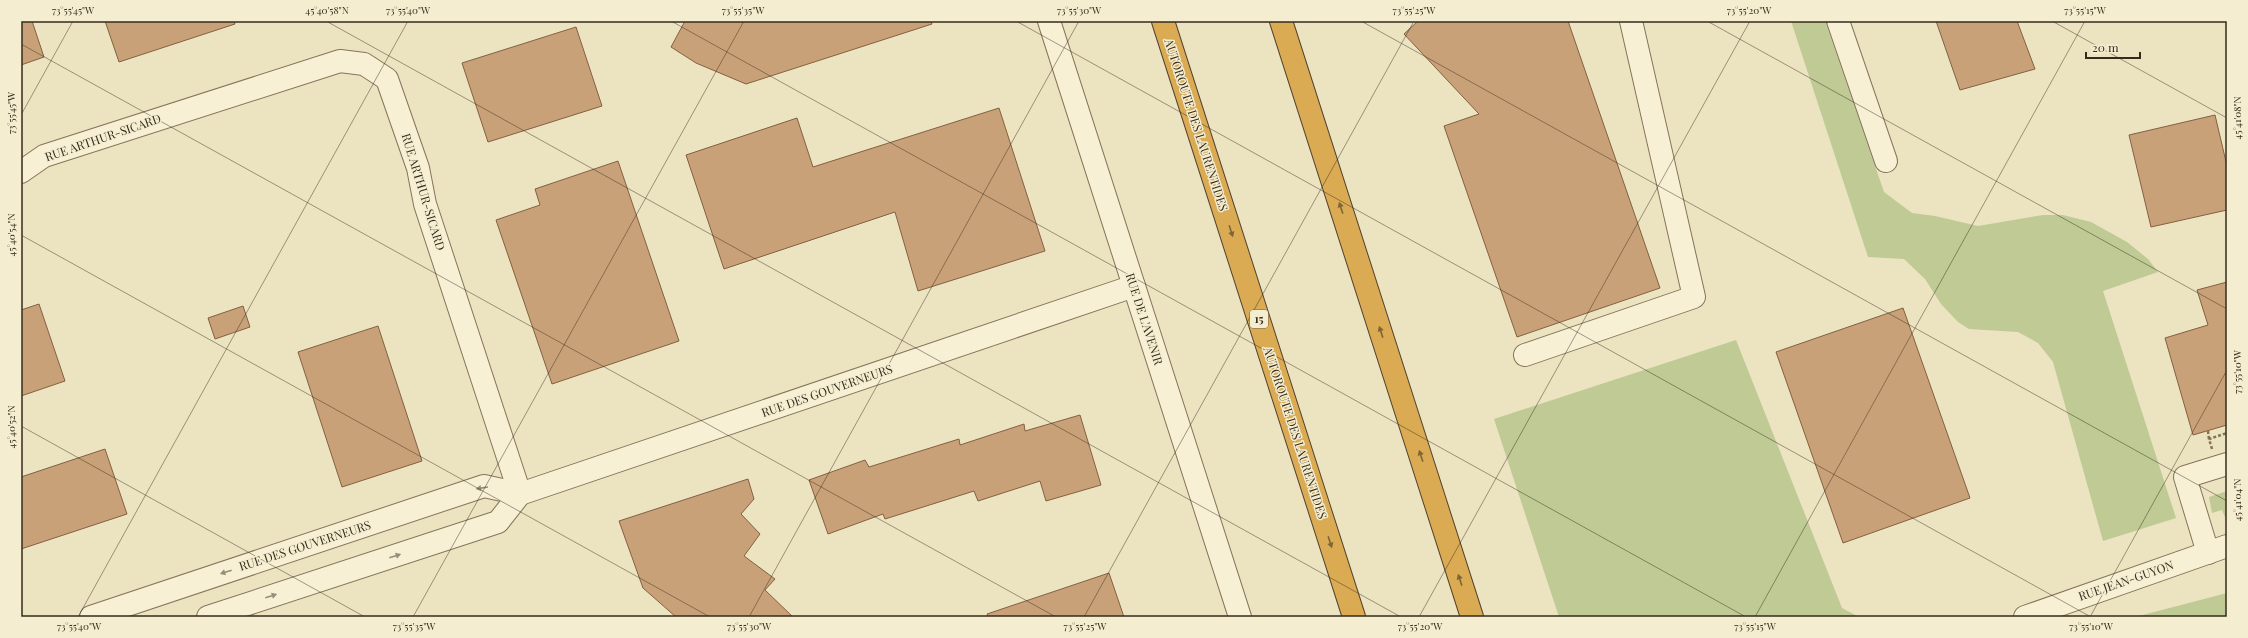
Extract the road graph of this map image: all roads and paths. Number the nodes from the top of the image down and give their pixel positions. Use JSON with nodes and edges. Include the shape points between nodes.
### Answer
{"nodes":[{"id":1,"x":1049,"y":21,"type":"edge"},
{"id":2,"x":1163,"y":21,"type":"edge"},
{"id":3,"x":1281,"y":21,"type":"edge"},
{"id":4,"x":1631,"y":21,"type":"edge"},
{"id":5,"x":1838,"y":21,"type":"edge"},
{"id":6,"x":1886,"y":161,"type":"dead end"},
{"id":7,"x":21,"y":172,"type":"edge"},
{"id":8,"x":1134,"y":286,"type":"junction"},
{"id":9,"x":1525,"y":355,"type":"dead end"},
{"id":10,"x":2208,"y":431,"type":"dead end"},
{"id":11,"x":2227,"y":434,"type":"edge"},
{"id":12,"x":2209,"y":439,"type":"junction"},
{"id":13,"x":2221,"y":459,"type":"edge"},
{"id":14,"x":520,"y":494,"type":"junction"},
{"id":15,"x":2218,"y":550,"type":"edge"},
{"id":16,"x":90,"y":617,"type":"edge"},
{"id":17,"x":208,"y":617,"type":"edge"},
{"id":18,"x":1240,"y":617,"type":"edge"},
{"id":19,"x":1354,"y":617,"type":"edge"},
{"id":20,"x":1472,"y":617,"type":"edge"},
{"id":21,"x":2025,"y":617,"type":"edge"}],
"edges":[{"from":1,"to":8,"type":"street","name":"RUE DE L'AVENIR"},
{"from":2,"to":19,"type":"highway","name":"AUTOROUTE DES LAURENTIDES","number":"15","one_way":true},
{"from":20,"to":3,"type":"highway","one_way":true},
{"from":4,"to":9,"type":"street","via":[[1694,297]]},
{"from":5,"to":6,"type":"street"},
{"from":7,"to":14,"type":"street","name":"RUE ARTHUR-SICARD","via":[[44,156],[340,61],[364,64],[386,79],[389,86],[418,168],[425,204]]},
{"from":8,"to":14,"type":"street","name":"RUE DES GOUVERNEURS"},
{"from":8,"to":18,"type":"street","name":"RUE DE L'AVENIR"},
{"from":10,"to":12,"type":"path"},
{"from":11,"to":12,"type":"path"},
{"from":12,"to":13,"type":"path"},
{"from":13,"to":15,"type":"street","via":[[2185,477]]},
{"from":14,"to":16,"type":"street","name":"RUE DES GOUVERNEURS","one_way":true,"via":[[484,486]]},
{"from":17,"to":14,"type":"street","one_way":true,"via":[[498,522]]},
{"from":15,"to":21,"type":"street","name":"RUE JEAN-GUYON"}]}
